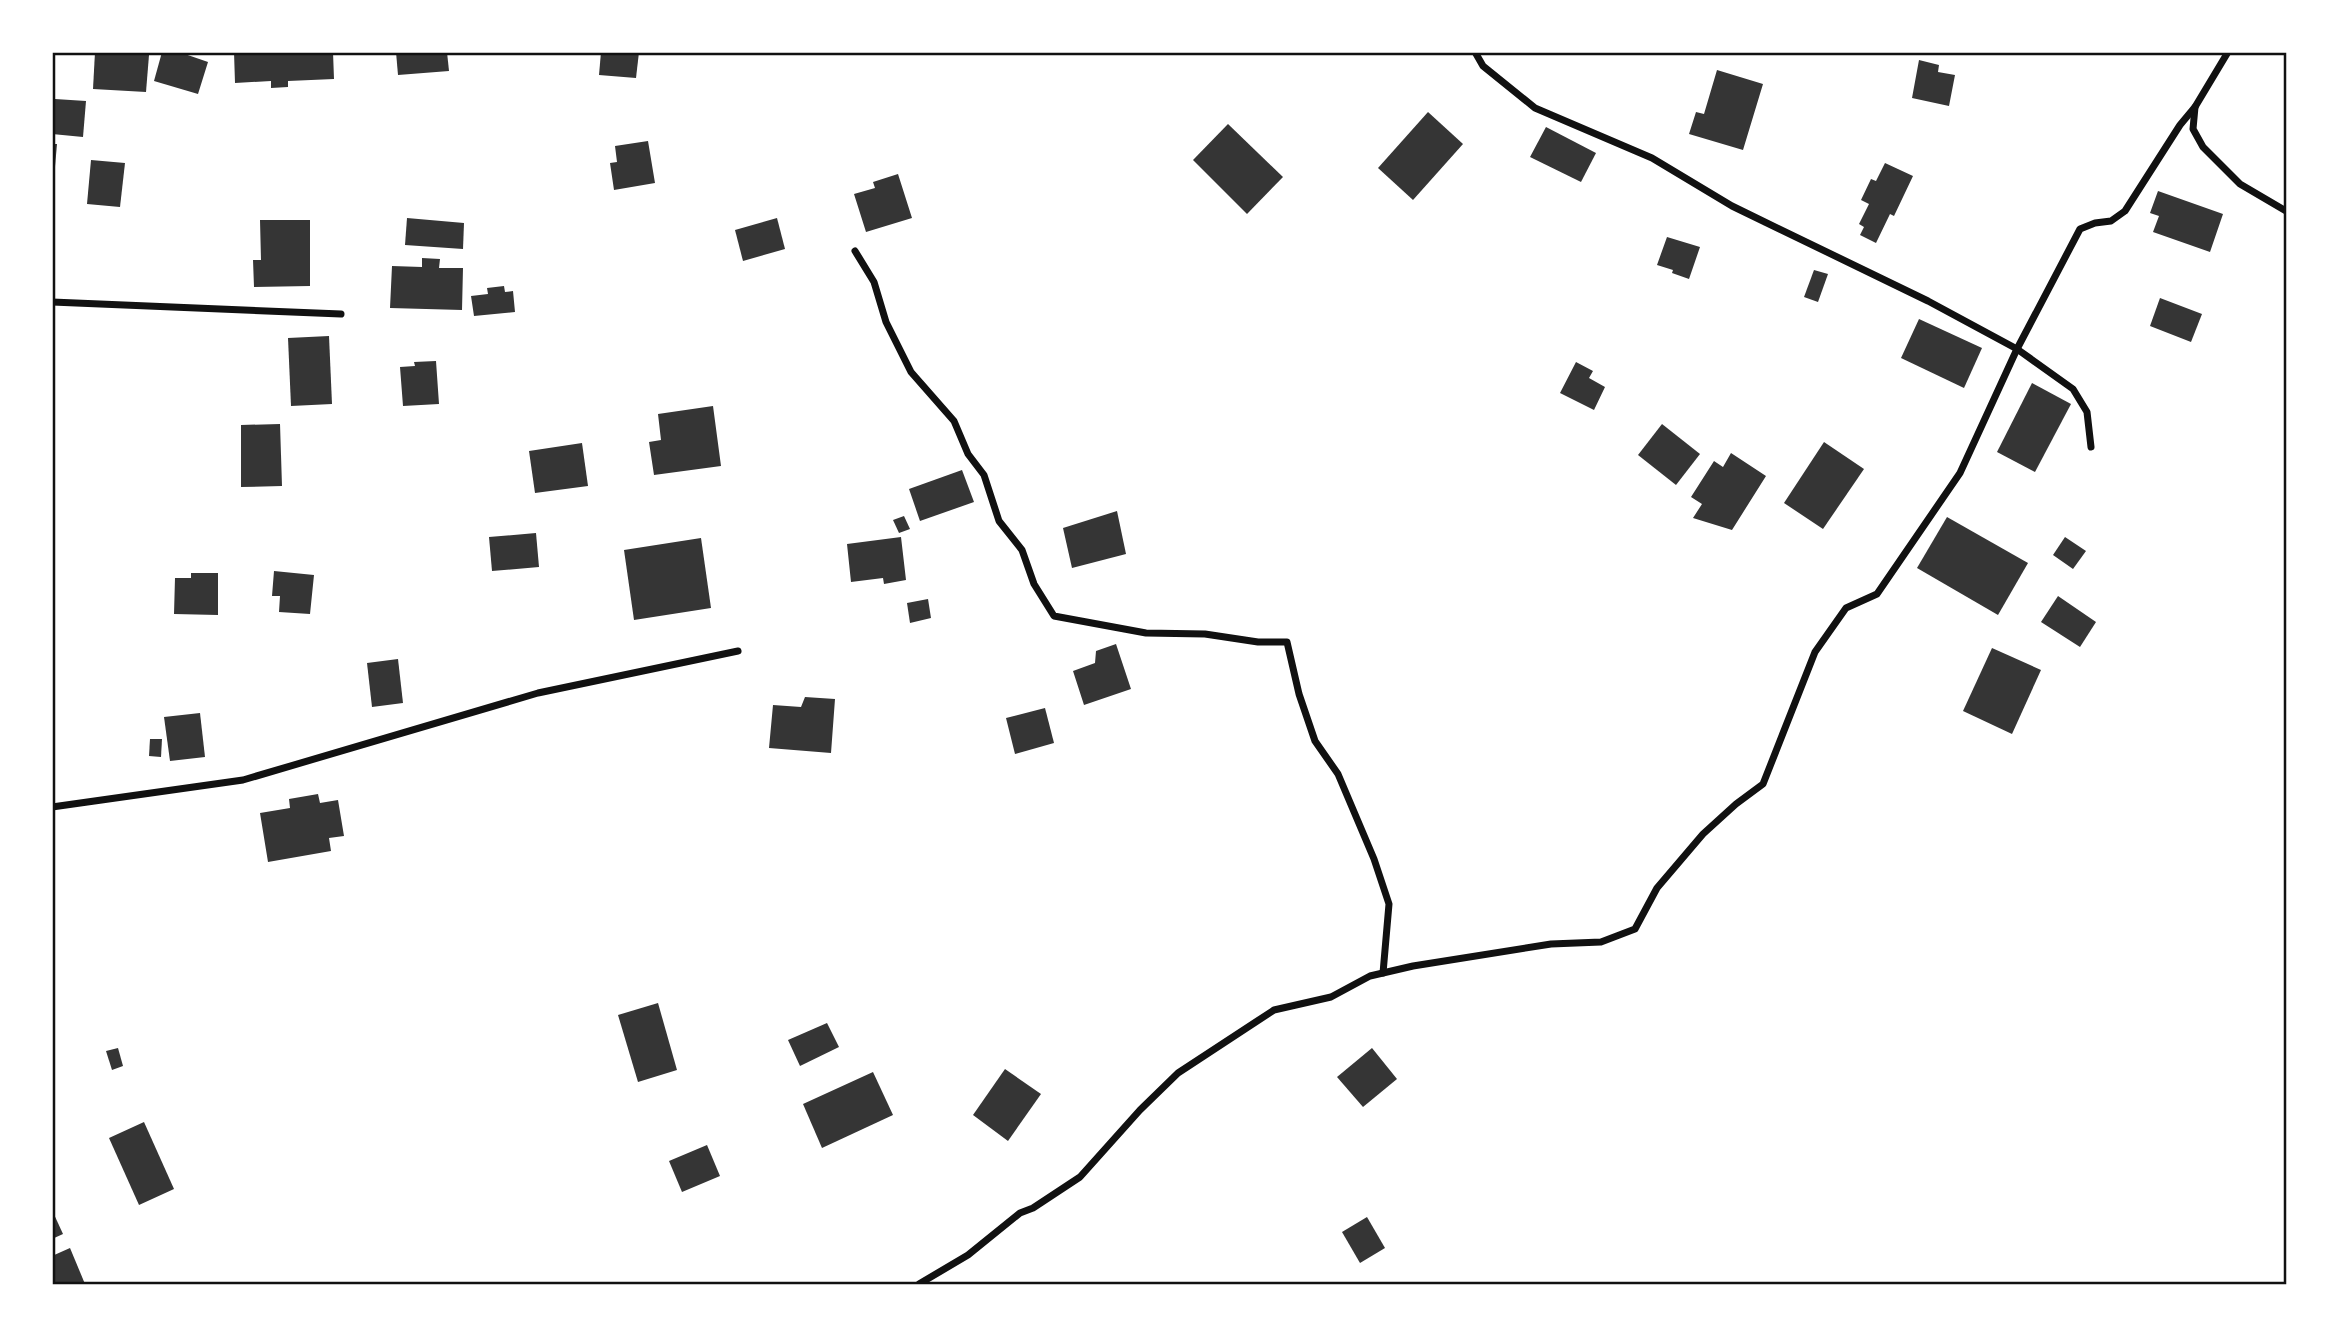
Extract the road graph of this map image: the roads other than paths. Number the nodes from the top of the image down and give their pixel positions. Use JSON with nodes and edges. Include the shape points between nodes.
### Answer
{"nodes":[{"id":1,"x":1475,"y":52,"type":"edge"},
{"id":2,"x":2228,"y":52,"type":"edge"},
{"id":3,"x":2195,"y":107,"type":"junction"},
{"id":4,"x":2287,"y":211,"type":"edge"},
{"id":5,"x":855,"y":251,"type":"dead end"},
{"id":6,"x":52,"y":302,"type":"edge"},
{"id":7,"x":341,"y":314,"type":"dead end"},
{"id":8,"x":2017,"y":349,"type":"junction"},
{"id":9,"x":2091,"y":447,"type":"dead end"},
{"id":10,"x":738,"y":651,"type":"dead end"},
{"id":11,"x":52,"y":807,"type":"edge"},
{"id":12,"x":1383,"y":973,"type":"junction"},
{"id":13,"x":919,"y":1284,"type":"edge"}],
"edges":[{"from":1,"to":8,"type":"street","via":[[1483,66],[1535,108],[1652,158],[1732,206]]},
{"from":2,"to":3,"type":"street"},
{"from":3,"to":4,"type":"street","via":[[2193,129],[2203,147],[2240,184]]},
{"from":3,"to":8,"type":"street","via":[[2126,211],[2111,221],[2080,229]]},
{"from":5,"to":12,"type":"street","via":[[874,282],[886,322],[911,372],[954,421],[968,454],[984,475],[999,521],[1022,550],[1034,584],[1054,616],[1146,633],[1287,642],[1315,741],[1338,774],[1389,904]]},
{"from":6,"to":7,"type":"street"},
{"from":8,"to":9,"type":"street","via":[[2073,389],[2087,412]]},
{"from":8,"to":12,"type":"street","via":[[1960,473],[1877,593],[1846,608],[1815,652],[1763,783],[1703,834],[1657,888],[1635,929],[1601,942],[1550,944]]},
{"from":10,"to":11,"type":"street","via":[[538,693],[243,780]]},
{"from":12,"to":13,"type":"street","via":[[1331,997],[1274,1010],[1222,1043],[1178,1073],[1080,1177]]}]}
